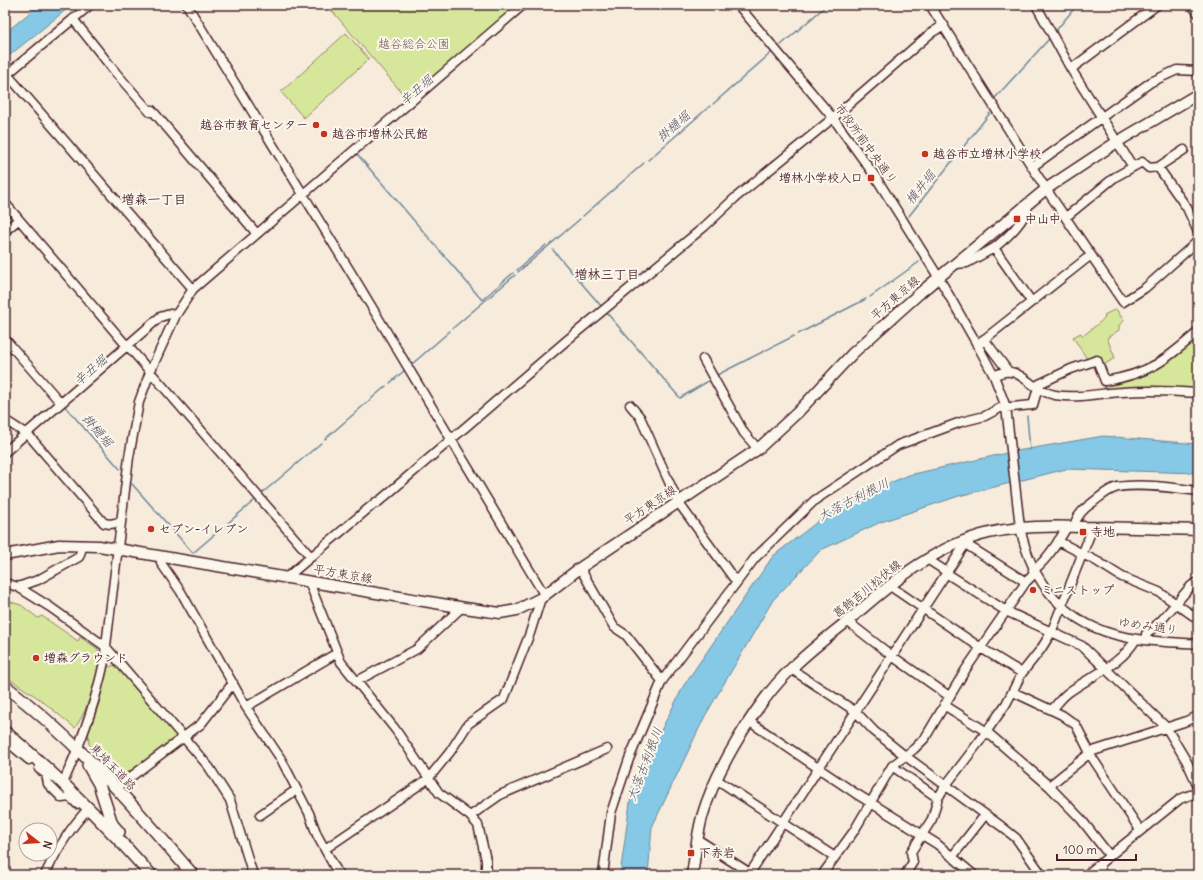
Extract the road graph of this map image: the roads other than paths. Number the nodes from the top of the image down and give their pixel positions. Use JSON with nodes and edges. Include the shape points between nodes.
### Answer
{"nodes":[{"id":1,"x":90,"y":5,"type":"edge"},
{"id":2,"x":188,"y":5,"type":"edge"},
{"id":3,"x":523,"y":5,"type":"edge"},
{"id":4,"x":738,"y":5,"type":"edge"},
{"id":5,"x":930,"y":5,"type":"edge"},
{"id":6,"x":1036,"y":5,"type":"edge"},
{"id":7,"x":1157,"y":5,"type":"edge"},
{"id":8,"x":1192,"y":5,"type":"edge"},
{"id":9,"x":1198,"y":13,"type":"edge"},
{"id":10,"x":73,"y":19,"type":"junction"},
{"id":11,"x":944,"y":25,"type":"junction"},
{"id":12,"x":1071,"y":69,"type":"junction"},
{"id":13,"x":1198,"y":71,"type":"edge"},
{"id":14,"x":6,"y":75,"type":"edge"},
{"id":15,"x":1198,"y":94,"type":"edge"},
{"id":16,"x":833,"y":118,"type":"junction"},
{"id":17,"x":1100,"y":118,"type":"junction"},
{"id":18,"x":1117,"y":142,"type":"junction"},
{"id":19,"x":1184,"y":150,"type":"dead end"},
{"id":20,"x":1032,"y":167,"type":"junction"},
{"id":21,"x":1133,"y":167,"type":"junction"},
{"id":22,"x":1158,"y":167,"type":"junction"},
{"id":23,"x":1046,"y":189,"type":"junction"},
{"id":24,"x":303,"y":194,"type":"junction"},
{"id":25,"x":5,"y":204,"type":"edge"},
{"id":26,"x":1028,"y":204,"type":"junction"},
{"id":27,"x":1066,"y":217,"type":"junction"},
{"id":28,"x":18,"y":220,"type":"junction"},
{"id":29,"x":6,"y":230,"type":"edge"},
{"id":30,"x":1198,"y":232,"type":"edge"},
{"id":31,"x":257,"y":234,"type":"junction"},
{"id":32,"x":1198,"y":241,"type":"edge"},
{"id":33,"x":994,"y":248,"type":"junction"},
{"id":34,"x":1091,"y":255,"type":"junction"},
{"id":35,"x":956,"y":264,"type":"junction"},
{"id":36,"x":938,"y":278,"type":"junction"},
{"id":37,"x":193,"y":289,"type":"junction"},
{"id":38,"x":1031,"y":301,"type":"junction"},
{"id":39,"x":176,"y":315,"type":"junction"},
{"id":40,"x":1198,"y":332,"type":"edge"},
{"id":41,"x":5,"y":339,"type":"edge"},
{"id":42,"x":984,"y":339,"type":"junction"},
{"id":43,"x":126,"y":345,"type":"junction"},
{"id":44,"x":976,"y":345,"type":"junction"},
{"id":45,"x":703,"y":359,"type":"dead end"},
{"id":46,"x":1008,"y":371,"type":"junction"},
{"id":47,"x":150,"y":372,"type":"junction"},
{"id":48,"x":994,"y":376,"type":"junction"},
{"id":49,"x":1038,"y":389,"type":"junction"},
{"id":50,"x":1198,"y":393,"type":"edge"},
{"id":51,"x":60,"y":402,"type":"junction"},
{"id":52,"x":630,"y":404,"type":"dead end"},
{"id":53,"x":1006,"y":408,"type":"junction"},
{"id":54,"x":5,"y":420,"type":"edge"},
{"id":55,"x":26,"y":433,"type":"junction"},
{"id":56,"x":450,"y":440,"type":"junction"},
{"id":57,"x":758,"y":449,"type":"junction"},
{"id":58,"x":5,"y":452,"type":"edge"},
{"id":59,"x":1198,"y":491,"type":"edge"},
{"id":60,"x":1016,"y":492,"type":"joint"},
{"id":61,"x":678,"y":502,"type":"junction"},
{"id":62,"x":121,"y":522,"type":"junction"},
{"id":63,"x":1020,"y":527,"type":"junction"},
{"id":64,"x":1070,"y":527,"type":"junction"},
{"id":65,"x":1093,"y":527,"type":"junction"},
{"id":66,"x":1198,"y":530,"type":"edge"},
{"id":67,"x":968,"y":540,"type":"junction"},
{"id":68,"x":1058,"y":541,"type":"junction"},
{"id":69,"x":83,"y":545,"type":"junction"},
{"id":70,"x":118,"y":549,"type":"junction"},
{"id":71,"x":5,"y":555,"type":"edge"},
{"id":72,"x":1083,"y":555,"type":"junction"},
{"id":73,"x":161,"y":556,"type":"junction"},
{"id":74,"x":311,"y":557,"type":"junction"},
{"id":75,"x":927,"y":559,"type":"junction"},
{"id":76,"x":580,"y":568,"type":"junction"},
{"id":77,"x":1034,"y":571,"type":"junction"},
{"id":78,"x":947,"y":573,"type":"junction"},
{"id":79,"x":286,"y":578,"type":"junction"},
{"id":80,"x":309,"y":582,"type":"junction"},
{"id":81,"x":1026,"y":582,"type":"junction"},
{"id":82,"x":1198,"y":582,"type":"edge"},
{"id":83,"x":5,"y":583,"type":"edge"},
{"id":84,"x":737,"y":583,"type":"junction"},
{"id":85,"x":890,"y":586,"type":"junction"},
{"id":86,"x":18,"y":587,"type":"junction"},
{"id":87,"x":543,"y":597,"type":"junction"},
{"id":88,"x":1177,"y":603,"type":"junction"},
{"id":89,"x":461,"y":608,"type":"junction"},
{"id":90,"x":923,"y":608,"type":"junction"},
{"id":91,"x":1062,"y":608,"type":"junction"},
{"id":92,"x":1006,"y":611,"type":"junction"},
{"id":93,"x":1198,"y":619,"type":"edge"},
{"id":94,"x":847,"y":621,"type":"junction"},
{"id":95,"x":1051,"y":633,"type":"junction"},
{"id":96,"x":1136,"y":639,"type":"junction"},
{"id":97,"x":1146,"y":640,"type":"junction"},
{"id":98,"x":1198,"y":644,"type":"edge"},
{"id":99,"x":106,"y":646,"type":"junction"},
{"id":100,"x":980,"y":648,"type":"junction"},
{"id":101,"x":337,"y":653,"type":"junction"},
{"id":102,"x":892,"y":656,"type":"junction"},
{"id":103,"x":791,"y":668,"type":"junction"},
{"id":104,"x":1106,"y":669,"type":"junction"},
{"id":105,"x":1022,"y":673,"type":"junction"},
{"id":106,"x":357,"y":681,"type":"junction"},
{"id":107,"x":662,"y":681,"type":"junction"},
{"id":108,"x":233,"y":683,"type":"junction"},
{"id":109,"x":5,"y":686,"type":"edge"},
{"id":110,"x":1013,"y":692,"type":"junction"},
{"id":111,"x":949,"y":696,"type":"junction"},
{"id":112,"x":944,"y":705,"type":"junction"},
{"id":113,"x":246,"y":707,"type":"junction"},
{"id":114,"x":1052,"y":710,"type":"junction"},
{"id":115,"x":855,"y":711,"type":"junction"},
{"id":116,"x":1198,"y":716,"type":"edge"},
{"id":117,"x":750,"y":722,"type":"junction"},
{"id":118,"x":1166,"y":727,"type":"junction"},
{"id":119,"x":5,"y":732,"type":"edge"},
{"id":120,"x":987,"y":732,"type":"junction"},
{"id":121,"x":184,"y":737,"type":"junction"},
{"id":122,"x":5,"y":740,"type":"edge"},
{"id":123,"x":78,"y":749,"type":"junction"},
{"id":124,"x":607,"y":749,"type":"dead end"},
{"id":125,"x":1090,"y":752,"type":"junction"},
{"id":126,"x":904,"y":755,"type":"junction"},
{"id":127,"x":892,"y":766,"type":"junction"},
{"id":128,"x":819,"y":767,"type":"junction"},
{"id":129,"x":428,"y":779,"type":"junction"},
{"id":130,"x":716,"y":779,"type":"junction"},
{"id":131,"x":62,"y":783,"type":"junction"},
{"id":132,"x":946,"y":785,"type":"junction"},
{"id":133,"x":120,"y":786,"type":"dead end"},
{"id":134,"x":1049,"y":786,"type":"junction"},
{"id":135,"x":1198,"y":786,"type":"edge"},
{"id":136,"x":296,"y":790,"type":"junction"},
{"id":137,"x":1198,"y":794,"type":"edge"},
{"id":138,"x":938,"y":798,"type":"junction"},
{"id":139,"x":871,"y":803,"type":"junction"},
{"id":140,"x":87,"y":810,"type":"junction"},
{"id":141,"x":985,"y":814,"type":"junction"},
{"id":142,"x":260,"y":815,"type":"dead end"},
{"id":143,"x":470,"y":816,"type":"junction"},
{"id":144,"x":783,"y":822,"type":"junction"},
{"id":145,"x":1140,"y":830,"type":"junction"},
{"id":146,"x":923,"y":836,"type":"junction"},
{"id":147,"x":698,"y":840,"type":"junction"},
{"id":148,"x":325,"y":849,"type":"junction"},
{"id":149,"x":1109,"y":855,"type":"junction"},
{"id":150,"x":134,"y":856,"type":"junction"},
{"id":151,"x":835,"y":857,"type":"junction"},
{"id":152,"x":952,"y":857,"type":"junction"},
{"id":153,"x":1100,"y":864,"type":"junction"},
{"id":154,"x":752,"y":874,"type":"edge"},
{"id":155,"x":44,"y":875,"type":"edge"},
{"id":156,"x":151,"y":875,"type":"edge"},
{"id":157,"x":193,"y":875,"type":"edge"},
{"id":158,"x":253,"y":875,"type":"edge"},
{"id":159,"x":339,"y":875,"type":"edge"},
{"id":160,"x":486,"y":875,"type":"edge"},
{"id":161,"x":603,"y":875,"type":"edge"},
{"id":162,"x":692,"y":875,"type":"edge"},
{"id":163,"x":822,"y":875,"type":"edge"},
{"id":164,"x":905,"y":875,"type":"edge"},
{"id":165,"x":974,"y":875,"type":"edge"},
{"id":166,"x":1042,"y":875,"type":"edge"},
{"id":167,"x":1086,"y":875,"type":"edge"},
{"id":168,"x":1101,"y":875,"type":"edge"}],
"edges":[{"from":1,"to":10,"type":"street"},
{"from":2,"to":24,"type":"street"},
{"from":3,"to":24,"type":"street"},
{"from":4,"to":16,"type":"street","name":"市役所前中央通り"},
{"from":5,"to":11,"type":"street"},
{"from":6,"to":12,"type":"street"},
{"from":7,"to":12,"type":"street"},
{"from":8,"to":9,"type":"street"},
{"from":10,"to":14,"type":"street"},
{"from":10,"to":31,"type":"street","via":[[116,73]]},
{"from":11,"to":16,"type":"street","via":[[931,33]]},
{"from":11,"to":20,"type":"street"},
{"from":12,"to":17,"type":"street"},
{"from":13,"to":17,"type":"street","via":[[1169,72]]},
{"from":14,"to":37,"type":"street"},
{"from":15,"to":18,"type":"main road","name":"平方東京線"},
{"from":16,"to":36,"type":"street","name":"市役所前中央通り","via":[[891,200]]},
{"from":16,"to":56,"type":"street"},
{"from":17,"to":18,"type":"street"},
{"from":17,"to":20,"type":"street"},
{"from":18,"to":21,"type":"street"},
{"from":18,"to":23,"type":"main road","name":"平方東京線"},
{"from":19,"to":22,"type":"street"},
{"from":20,"to":23,"type":"street"},
{"from":21,"to":22,"type":"street","via":[[1142,162],[1149,168]]},
{"from":21,"to":27,"type":"street","via":[[1116,177]]},
{"from":22,"to":30,"type":"street","via":[[1187,208]]},
{"from":23,"to":26,"type":"main road","name":"平方東京線"},
{"from":23,"to":27,"type":"street"},
{"from":24,"to":31,"type":"street"},
{"from":24,"to":56,"type":"street"},
{"from":25,"to":28,"type":"street"},
{"from":26,"to":33,"type":"street","via":[[1026,215]]},
{"from":26,"to":35,"type":"main road","name":"平方東京線"},
{"from":27,"to":34,"type":"street"},
{"from":28,"to":29,"type":"street"},
{"from":28,"to":43,"type":"street"},
{"from":31,"to":37,"type":"street"},
{"from":32,"to":34,"type":"street","via":[[1126,302],[1123,302]]},
{"from":33,"to":35,"type":"street","via":[[967,263]]},
{"from":33,"to":38,"type":"street"},
{"from":34,"to":38,"type":"street"},
{"from":35,"to":36,"type":"main road","name":"平方東京線"},
{"from":36,"to":44,"type":"street","name":"市役所前中央通り"},
{"from":36,"to":57,"type":"main road","name":"平方東京線","via":[[853,353],[798,412]]},
{"from":37,"to":39,"type":"street"},
{"from":38,"to":42,"type":"street"},
{"from":39,"to":43,"type":"street","via":[[160,317]]},
{"from":39,"to":47,"type":"street"},
{"from":40,"to":49,"type":"street","via":[[1168,359],[1124,378],[1105,380],[1097,360],[1039,384]]},
{"from":41,"to":51,"type":"street"},
{"from":42,"to":44,"type":"street"},
{"from":42,"to":46,"type":"street"},
{"from":43,"to":47,"type":"street"},
{"from":43,"to":51,"type":"street"},
{"from":44,"to":48,"type":"street","name":"市役所前中央通り"},
{"from":45,"to":57,"type":"street","via":[[744,433]]},
{"from":46,"to":48,"type":"street"},
{"from":46,"to":49,"type":"street","via":[[1017,373]]},
{"from":47,"to":62,"type":"street","via":[[134,423]]},
{"from":47,"to":74,"type":"street"},
{"from":48,"to":53,"type":"street","name":"市役所前中央通り"},
{"from":49,"to":50,"type":"street","via":[[1066,396],[1149,391]]},
{"from":49,"to":53,"type":"street","via":[[1033,405]]},
{"from":51,"to":55,"type":"street"},
{"from":52,"to":61,"type":"street","via":[[640,417]]},
{"from":53,"to":60,"type":"street","name":"市役所前中央通り"},
{"from":53,"to":84,"type":"street","via":[[898,445],[815,500],[755,558]]},
{"from":54,"to":55,"type":"street"},
{"from":55,"to":58,"type":"street"},
{"from":55,"to":62,"type":"street","via":[[104,522]]},
{"from":56,"to":74,"type":"street"},
{"from":56,"to":87,"type":"street"},
{"from":57,"to":61,"type":"main road","name":"平方東京線"},
{"from":59,"to":64,"type":"street","via":[[1118,487],[1087,506]]},
{"from":60,"to":63,"type":"street","name":"ゆめみ通り"},
{"from":61,"to":76,"type":"main road","name":"平方東京線"},
{"from":61,"to":84,"type":"street"},
{"from":62,"to":70,"type":"street"},
{"from":63,"to":64,"type":"main road","name":"葛飾吉川松伏線"},
{"from":63,"to":67,"type":"main road","name":"葛飾吉川松伏線"},
{"from":63,"to":77,"type":"street","name":"ゆめみ通り","via":[[1023,545]]},
{"from":64,"to":65,"type":"main road","name":"葛飾吉川松伏線"},
{"from":64,"to":68,"type":"street"},
{"from":65,"to":66,"type":"main road","name":"葛飾吉川松伏線"},
{"from":65,"to":72,"type":"street"},
{"from":67,"to":75,"type":"main road","name":"葛飾吉川松伏線"},
{"from":67,"to":78,"type":"street"},
{"from":67,"to":81,"type":"street","via":[[970,547]]},
{"from":68,"to":72,"type":"street"},
{"from":68,"to":77,"type":"street"},
{"from":69,"to":70,"type":"main road","name":"平方東京線"},
{"from":69,"to":71,"type":"main road","name":"平方東京線","via":[[47,546]]},
{"from":69,"to":86,"type":"street","via":[[80,557],[38,580]]},
{"from":70,"to":73,"type":"main road","name":"平方東京線"},
{"from":70,"to":99,"type":"street"},
{"from":72,"to":88,"type":"street"},
{"from":72,"to":91,"type":"street"},
{"from":73,"to":79,"type":"main road","name":"平方東京線"},
{"from":73,"to":108,"type":"street","via":[[161,563],[197,617]]},
{"from":74,"to":79,"type":"street"},
{"from":75,"to":78,"type":"street"},
{"from":75,"to":85,"type":"main road","name":"葛飾吉川松伏線"},
{"from":76,"to":87,"type":"main road","name":"平方東京線"},
{"from":76,"to":107,"type":"street","via":[[614,627],[626,636]]},
{"from":77,"to":81,"type":"street"},
{"from":77,"to":91,"type":"street","name":"ゆめみ通り"},
{"from":78,"to":90,"type":"street"},
{"from":78,"to":92,"type":"street"},
{"from":79,"to":80,"type":"main road","name":"平方東京線"},
{"from":80,"to":89,"type":"main road","name":"平方東京線"},
{"from":80,"to":101,"type":"street"},
{"from":81,"to":92,"type":"street"},
{"from":82,"to":88,"type":"street","via":[[1191,586]]},
{"from":83,"to":86,"type":"street"},
{"from":84,"to":107,"type":"street"},
{"from":85,"to":90,"type":"street"},
{"from":85,"to":94,"type":"main road","name":"葛飾吉川松伏線"},
{"from":86,"to":99,"type":"street"},
{"from":87,"to":89,"type":"main road","name":"平方東京線","via":[[517,610],[500,613]]},
{"from":87,"to":129,"type":"street","via":[[504,699],[468,724]]},
{"from":88,"to":93,"type":"street"},
{"from":88,"to":97,"type":"street","via":[[1146,634]]},
{"from":89,"to":106,"type":"street","via":[[417,650]]},
{"from":90,"to":100,"type":"street"},
{"from":90,"to":102,"type":"street"},
{"from":91,"to":95,"type":"street"},
{"from":91,"to":96,"type":"street","name":"ゆめみ通り","via":[[1100,630]]},
{"from":92,"to":95,"type":"street"},
{"from":92,"to":100,"type":"street"},
{"from":94,"to":102,"type":"street"},
{"from":94,"to":103,"type":"main road","name":"葛飾吉川松伏線"},
{"from":95,"to":104,"type":"street","via":[[1082,646]]},
{"from":95,"to":105,"type":"street"},
{"from":96,"to":97,"type":"street","name":"ゆめみ通り"},
{"from":96,"to":104,"type":"street","via":[[1133,645]]},
{"from":97,"to":98,"type":"street","name":"ゆめみ通り"},
{"from":99,"to":121,"type":"street"},
{"from":99,"to":123,"type":"street","via":[[96,695]]},
{"from":100,"to":105,"type":"street"},
{"from":100,"to":111,"type":"street"},
{"from":101,"to":106,"type":"street"},
{"from":101,"to":113,"type":"street"},
{"from":102,"to":111,"type":"street"},
{"from":102,"to":115,"type":"street"},
{"from":103,"to":115,"type":"street"},
{"from":103,"to":117,"type":"main road","name":"葛飾吉川松伏線"},
{"from":104,"to":114,"type":"street","via":[[1067,693]]},
{"from":104,"to":118,"type":"street"},
{"from":105,"to":110,"type":"street"},
{"from":106,"to":129,"type":"street","via":[[395,729]]},
{"from":107,"to":161,"type":"street","via":[[629,759],[611,813]]},
{"from":108,"to":113,"type":"street"},
{"from":108,"to":121,"type":"street","via":[[201,724]]},
{"from":109,"to":123,"type":"highway","name":"東埼玉道路"},
{"from":110,"to":114,"type":"street"},
{"from":110,"to":120,"type":"street"},
{"from":111,"to":112,"type":"street"},
{"from":112,"to":120,"type":"street"},
{"from":112,"to":126,"type":"street","via":[[925,738]]},
{"from":113,"to":136,"type":"street","via":[[281,759]]},
{"from":114,"to":125,"type":"street","via":[[1076,725]]},
{"from":115,"to":126,"type":"street","via":[[874,731]]},
{"from":115,"to":128,"type":"street"},
{"from":116,"to":118,"type":"street"},
{"from":117,"to":128,"type":"street"},
{"from":117,"to":130,"type":"main road","name":"葛飾吉川松伏線"},
{"from":118,"to":125,"type":"street"},
{"from":118,"to":135,"type":"street"},
{"from":119,"to":131,"type":"highway"},
{"from":120,"to":132,"type":"street"},
{"from":120,"to":134,"type":"street"},
{"from":121,"to":133,"type":"street"},
{"from":121,"to":158,"type":"street","via":[[209,767],[230,800]]},
{"from":122,"to":140,"type":"street","via":[[46,774],[48,784],[62,798],[70,797]]},
{"from":123,"to":131,"type":"street"},
{"from":123,"to":150,"type":"highway","via":[[99,784],[112,824]]},
{"from":123,"to":157,"type":"highway","name":"東埼玉道路","via":[[141,815]]},
{"from":124,"to":143,"type":"street","via":[[500,795]]},
{"from":125,"to":134,"type":"street"},
{"from":125,"to":145,"type":"street"},
{"from":126,"to":127,"type":"street"},
{"from":126,"to":132,"type":"street"},
{"from":127,"to":138,"type":"street"},
{"from":127,"to":139,"type":"street"},
{"from":128,"to":139,"type":"street"},
{"from":128,"to":144,"type":"street"},
{"from":129,"to":143,"type":"street","via":[[439,793]]},
{"from":129,"to":148,"type":"street"},
{"from":130,"to":144,"type":"street"},
{"from":130,"to":147,"type":"main road","name":"葛飾吉川松伏線","via":[[702,816]]},
{"from":131,"to":140,"type":"highway"},
{"from":132,"to":138,"type":"street"},
{"from":132,"to":141,"type":"street"},
{"from":134,"to":149,"type":"street","via":[[1081,819]]},
{"from":136,"to":142,"type":"street"},
{"from":136,"to":148,"type":"street"},
{"from":137,"to":145,"type":"street","via":[[1180,799]]},
{"from":138,"to":146,"type":"street","via":[[932,819]]},
{"from":139,"to":146,"type":"street"},
{"from":139,"to":151,"type":"street"},
{"from":140,"to":150,"type":"highway"},
{"from":140,"to":155,"type":"street","via":[[70,830]]},
{"from":141,"to":152,"type":"street"},
{"from":141,"to":166,"type":"street","via":[[1016,838]]},
{"from":143,"to":160,"type":"street","via":[[478,826],[486,860]]},
{"from":144,"to":151,"type":"street"},
{"from":144,"to":154,"type":"street"},
{"from":145,"to":149,"type":"street"},
{"from":146,"to":152,"type":"street"},
{"from":146,"to":164,"type":"street","via":[[912,852],[913,862]]},
{"from":147,"to":154,"type":"street"},
{"from":147,"to":162,"type":"main road","name":"葛飾吉川松伏線"},
{"from":148,"to":159,"type":"street"},
{"from":149,"to":153,"type":"street"},
{"from":150,"to":156,"type":"highway"},
{"from":151,"to":163,"type":"street"},
{"from":152,"to":165,"type":"street"},
{"from":153,"to":167,"type":"street"},
{"from":153,"to":168,"type":"street"}]}
